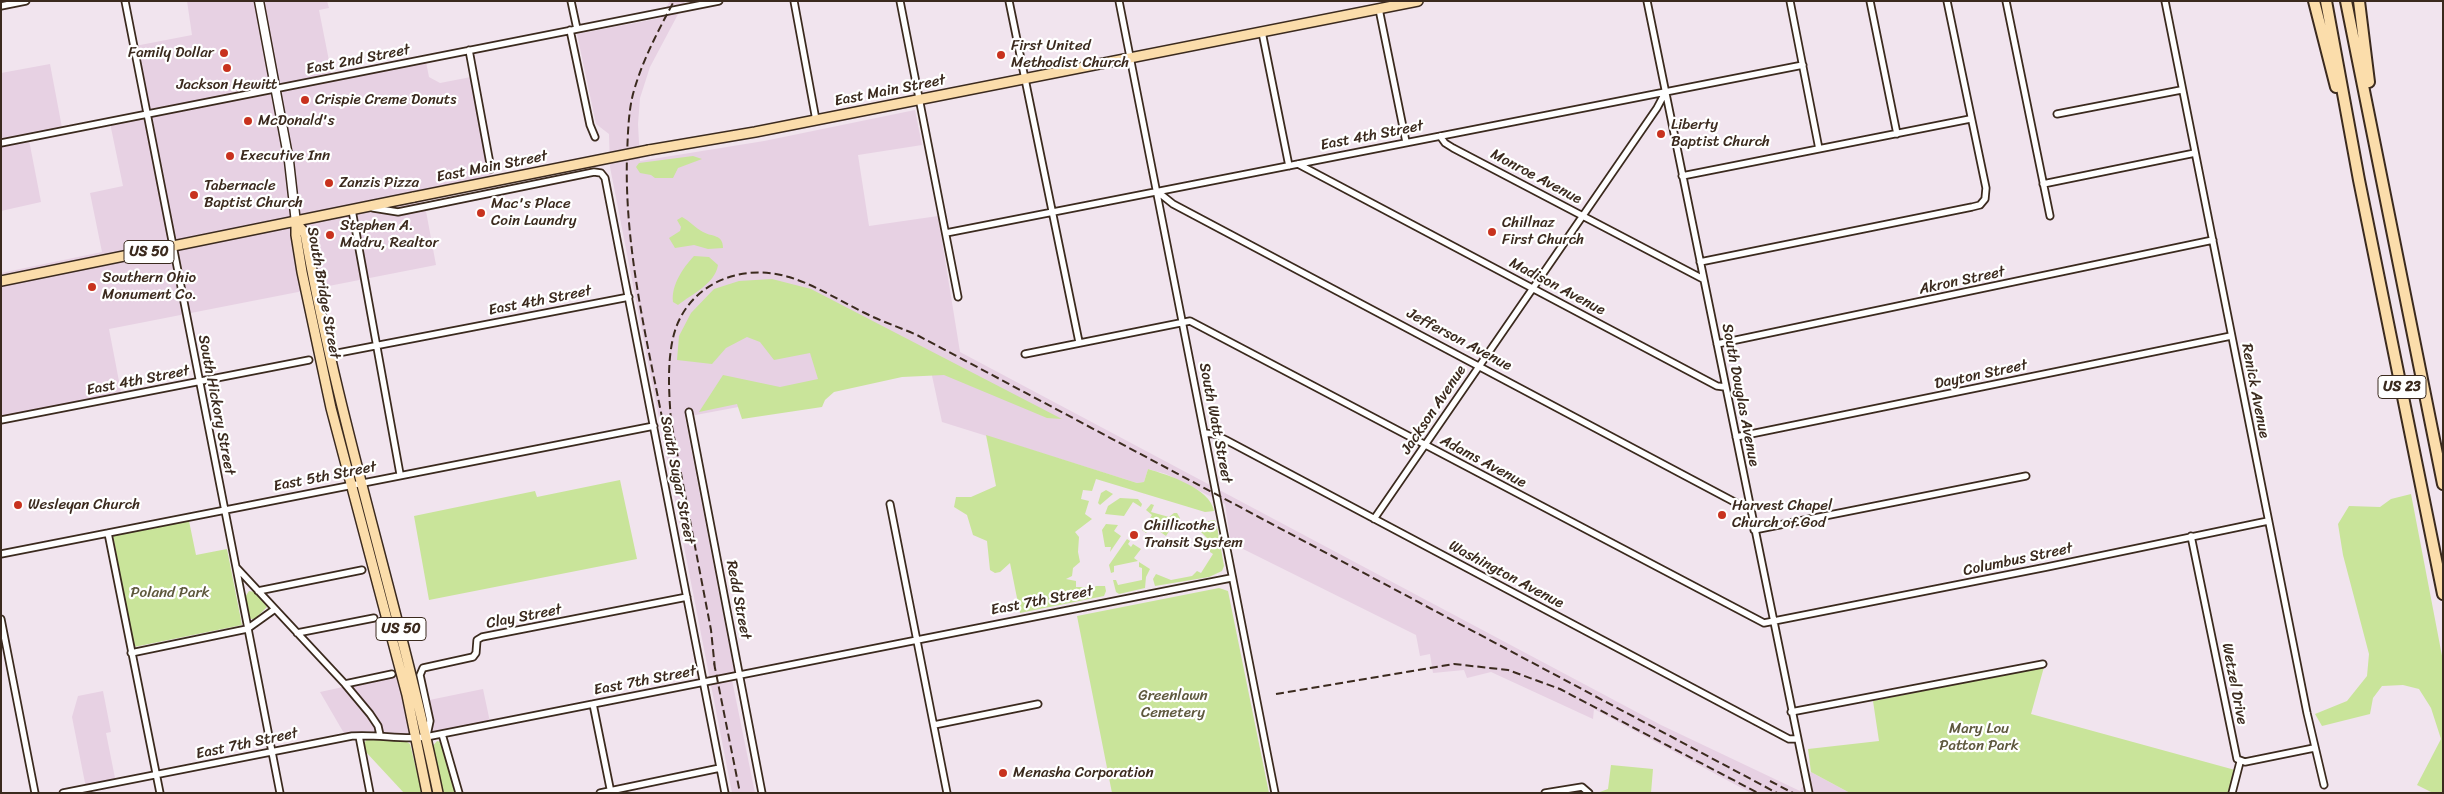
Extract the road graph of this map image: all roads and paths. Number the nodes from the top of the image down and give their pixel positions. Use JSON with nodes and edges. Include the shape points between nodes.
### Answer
{"nodes":[{"id":1,"x":26,"y":1,"type":"edge"},
{"id":2,"x":125,"y":1,"type":"edge"},
{"id":3,"x":259,"y":1,"type":"edge"},
{"id":4,"x":571,"y":1,"type":"edge"},
{"id":5,"x":719,"y":1,"type":"edge"},
{"id":6,"x":794,"y":1,"type":"edge"},
{"id":7,"x":900,"y":1,"type":"edge"},
{"id":8,"x":1009,"y":1,"type":"edge"},
{"id":9,"x":1119,"y":1,"type":"edge"},
{"id":10,"x":1418,"y":1,"type":"edge"},
{"id":11,"x":1647,"y":1,"type":"edge"},
{"id":12,"x":1790,"y":1,"type":"edge"},
{"id":13,"x":1870,"y":1,"type":"edge"},
{"id":14,"x":1947,"y":1,"type":"edge"},
{"id":15,"x":2006,"y":1,"type":"edge"},
{"id":16,"x":2165,"y":1,"type":"edge"},
{"id":17,"x":2314,"y":1,"type":"edge"},
{"id":18,"x":2326,"y":1,"type":"edge"},
{"id":19,"x":2346,"y":1,"type":"edge"},
{"id":20,"x":2359,"y":1,"type":"edge"},
{"id":21,"x":1391,"y":4,"type":"edge"},
{"id":22,"x":1,"y":6,"type":"edge"},
{"id":23,"x":1379,"y":9,"type":"junction"},
{"id":24,"x":573,"y":30,"type":"junction"},
{"id":25,"x":1262,"y":32,"type":"junction"},
{"id":26,"x":469,"y":50,"type":"junction"},
{"id":27,"x":1131,"y":58,"type":"junction"},
{"id":28,"x":1803,"y":65,"type":"junction"},
{"id":29,"x":1025,"y":78,"type":"junction"},
{"id":30,"x":274,"y":88,"type":"junction"},
{"id":31,"x":2181,"y":90,"type":"junction"},
{"id":32,"x":1666,"y":91,"type":"junction"},
{"id":33,"x":920,"y":99,"type":"junction"},
{"id":34,"x":2057,"y":114,"type":"dead end"},
{"id":35,"x":146,"y":115,"type":"junction"},
{"id":36,"x":1970,"y":119,"type":"junction"},
{"id":37,"x":816,"y":120,"type":"junction"},
{"id":38,"x":1897,"y":134,"type":"junction"},
{"id":39,"x":595,"y":136,"type":"dead end"},
{"id":40,"x":1440,"y":136,"type":"junction"},
{"id":41,"x":1406,"y":142,"type":"junction"},
{"id":42,"x":1,"y":143,"type":"edge"},
{"id":43,"x":1819,"y":149,"type":"junction"},
{"id":44,"x":2195,"y":153,"type":"junction"},
{"id":45,"x":1298,"y":164,"type":"junction"},
{"id":46,"x":2380,"y":165,"type":"junction"},
{"id":47,"x":1289,"y":166,"type":"junction"},
{"id":48,"x":492,"y":169,"type":"dead end"},
{"id":49,"x":601,"y":173,"type":"joint"},
{"id":50,"x":1682,"y":176,"type":"junction"},
{"id":51,"x":2359,"y":180,"type":"junction"},
{"id":52,"x":2043,"y":184,"type":"junction"},
{"id":53,"x":1158,"y":192,"type":"junction"},
{"id":54,"x":367,"y":207,"type":"junction"},
{"id":55,"x":352,"y":210,"type":"junction"},
{"id":56,"x":1054,"y":212,"type":"junction"},
{"id":57,"x":1583,"y":216,"type":"junction"},
{"id":58,"x":2050,"y":216,"type":"dead end"},
{"id":59,"x":296,"y":223,"type":"junction"},
{"id":60,"x":946,"y":233,"type":"junction"},
{"id":61,"x":2212,"y":240,"type":"junction"},
{"id":62,"x":173,"y":247,"type":"junction"},
{"id":63,"x":1700,"y":262,"type":"junction"},
{"id":64,"x":1703,"y":279,"type":"junction"},
{"id":65,"x":1,"y":281,"type":"edge"},
{"id":66,"x":1533,"y":288,"type":"junction"},
{"id":67,"x":629,"y":296,"type":"junction"},
{"id":68,"x":958,"y":297,"type":"dead end"},
{"id":69,"x":1182,"y":322,"type":"junction"},
{"id":70,"x":2231,"y":336,"type":"junction"},
{"id":71,"x":1078,"y":342,"type":"junction"},
{"id":72,"x":1717,"y":344,"type":"junction"},
{"id":73,"x":376,"y":346,"type":"junction"},
{"id":74,"x":338,"y":353,"type":"dead end"},
{"id":75,"x":1025,"y":354,"type":"dead end"},
{"id":76,"x":309,"y":360,"type":"dead end"},
{"id":77,"x":1480,"y":365,"type":"junction"},
{"id":78,"x":198,"y":382,"type":"junction"},
{"id":79,"x":1725,"y":387,"type":"junction"},
{"id":80,"x":689,"y":412,"type":"dead end"},
{"id":81,"x":1,"y":420,"type":"edge"},
{"id":82,"x":654,"y":426,"type":"junction"},
{"id":83,"x":1204,"y":433,"type":"junction"},
{"id":84,"x":1736,"y":437,"type":"junction"},
{"id":85,"x":1426,"y":446,"type":"junction"},
{"id":86,"x":400,"y":474,"type":"junction"},
{"id":87,"x":2026,"y":476,"type":"dead end"},
{"id":88,"x":362,"y":482,"type":"junction"},
{"id":89,"x":352,"y":484,"type":"junction"},
{"id":90,"x":2443,"y":484,"type":"edge"},
{"id":91,"x":890,"y":504,"type":"dead end"},
{"id":92,"x":1750,"y":508,"type":"junction"},
{"id":93,"x":224,"y":510,"type":"junction"},
{"id":94,"x":1374,"y":519,"type":"junction"},
{"id":95,"x":2268,"y":521,"type":"junction"},
{"id":96,"x":1754,"y":530,"type":"junction"},
{"id":97,"x":108,"y":533,"type":"junction"},
{"id":98,"x":2191,"y":536,"type":"junction"},
{"id":99,"x":1,"y":554,"type":"edge"},
{"id":100,"x":236,"y":567,"type":"junction"},
{"id":101,"x":362,"y":570,"type":"dead end"},
{"id":102,"x":1232,"y":578,"type":"junction"},
{"id":103,"x":258,"y":591,"type":"junction"},
{"id":104,"x":2443,"y":594,"type":"edge"},
{"id":105,"x":687,"y":597,"type":"junction"},
{"id":106,"x":274,"y":609,"type":"junction"},
{"id":107,"x":374,"y":618,"type":"dead end"},
{"id":108,"x":1,"y":619,"type":"edge"},
{"id":109,"x":1773,"y":623,"type":"junction"},
{"id":110,"x":247,"y":629,"type":"junction"},
{"id":111,"x":297,"y":633,"type":"junction"},
{"id":112,"x":916,"y":640,"type":"junction"},
{"id":113,"x":131,"y":652,"type":"junction"},
{"id":114,"x":2042,"y":664,"type":"dead end"},
{"id":115,"x":392,"y":674,"type":"dead end"},
{"id":116,"x":739,"y":675,"type":"junction"},
{"id":117,"x":705,"y":682,"type":"junction"},
{"id":118,"x":345,"y":684,"type":"junction"},
{"id":119,"x":593,"y":704,"type":"junction"},
{"id":120,"x":1038,"y":704,"type":"dead end"},
{"id":121,"x":1791,"y":712,"type":"junction"},
{"id":122,"x":934,"y":725,"type":"junction"},
{"id":123,"x":442,"y":734,"type":"junction"},
{"id":124,"x":380,"y":735,"type":"junction"},
{"id":125,"x":358,"y":736,"type":"junction"},
{"id":126,"x":426,"y":737,"type":"junction"},
{"id":127,"x":415,"y":738,"type":"junction"},
{"id":128,"x":1797,"y":739,"type":"junction"},
{"id":129,"x":2314,"y":748,"type":"junction"},
{"id":130,"x":271,"y":751,"type":"junction"},
{"id":131,"x":2240,"y":762,"type":"junction"},
{"id":132,"x":720,"y":768,"type":"junction"},
{"id":133,"x":156,"y":776,"type":"junction"},
{"id":134,"x":2324,"y":785,"type":"dead end"},
{"id":135,"x":610,"y":792,"type":"edge"},
{"id":136,"x":35,"y":793,"type":"edge"},
{"id":137,"x":63,"y":793,"type":"edge"},
{"id":138,"x":160,"y":793,"type":"edge"},
{"id":139,"x":280,"y":793,"type":"edge"},
{"id":140,"x":370,"y":793,"type":"edge"},
{"id":141,"x":427,"y":793,"type":"edge"},
{"id":142,"x":438,"y":793,"type":"edge"},
{"id":143,"x":459,"y":793,"type":"edge"},
{"id":144,"x":600,"y":793,"type":"edge"},
{"id":145,"x":725,"y":793,"type":"edge"},
{"id":146,"x":762,"y":793,"type":"edge"},
{"id":147,"x":947,"y":793,"type":"edge"},
{"id":148,"x":1275,"y":793,"type":"edge"},
{"id":149,"x":1545,"y":793,"type":"edge"},
{"id":150,"x":1590,"y":793,"type":"edge"},
{"id":151,"x":1808,"y":793,"type":"edge"},
{"id":152,"x":2232,"y":793,"type":"edge"}],
"edges":[{"from":1,"to":22,"type":"street"},
{"from":2,"to":35,"type":"street","name":"South Hickory Street"},
{"from":3,"to":30,"type":"main road"},
{"from":4,"to":24,"type":"street"},
{"from":5,"to":24,"type":"street","name":"East 2nd Street"},
{"from":6,"to":37,"type":"street"},
{"from":7,"to":33,"type":"street"},
{"from":8,"to":29,"type":"street"},
{"from":9,"to":27,"type":"street","name":"South Watt Street"},
{"from":10,"to":21,"type":"main road","name":"East Main Street"},
{"from":11,"to":32,"type":"street","name":"South Douglas Avenue"},
{"from":12,"to":28,"type":"street"},
{"from":13,"to":38,"type":"street"},
{"from":14,"to":36,"type":"street"},
{"from":15,"to":52,"type":"street"},
{"from":16,"to":31,"type":"street","name":"Renick Avenue"},
{"from":17,"to":51,"type":"highway"},
{"from":18,"to":51,"type":"highway","number":"US 23"},
{"from":19,"to":46,"type":"highway","number":"US 23"},
{"from":20,"to":46,"type":"highway"},
{"from":21,"to":23,"type":"main road","name":"East Main Street"},
{"from":23,"to":25,"type":"main road","name":"East Main Street"},
{"from":23,"to":41,"type":"street"},
{"from":24,"to":26,"type":"street","name":"East 2nd Street"},
{"from":24,"to":39,"type":"street","via":[[590,125]]},
{"from":25,"to":27,"type":"main road","name":"East Main Street"},
{"from":25,"to":47,"type":"street"},
{"from":26,"to":30,"type":"street","name":"East 2nd Street"},
{"from":26,"to":48,"type":"street"},
{"from":27,"to":29,"type":"main road","name":"East Main Street"},
{"from":27,"to":53,"type":"street","name":"South Watt Street"},
{"from":28,"to":32,"type":"street","name":"East 4th Street"},
{"from":28,"to":43,"type":"street"},
{"from":29,"to":33,"type":"main road","name":"East Main Street"},
{"from":29,"to":56,"type":"street"},
{"from":30,"to":35,"type":"street","name":"East 2nd Street"},
{"from":30,"to":59,"type":"main road"},
{"from":31,"to":34,"type":"street"},
{"from":31,"to":44,"type":"street","name":"Renick Avenue"},
{"from":32,"to":40,"type":"street","name":"East 4th Street"},
{"from":32,"to":50,"type":"street","name":"South Douglas Avenue"},
{"from":32,"to":57,"type":"street","name":"Jackson Avenue"},
{"from":33,"to":37,"type":"main road","name":"East Main Street"},
{"from":33,"to":60,"type":"street"},
{"from":35,"to":42,"type":"street","name":"East 2nd Street"},
{"from":35,"to":62,"type":"street","name":"South Hickory Street"},
{"from":36,"to":38,"type":"street"},
{"from":36,"to":63,"type":"street","via":[[1986,188],[1985,199],[1980,205]]},
{"from":37,"to":54,"type":"main road","name":"East Main Street","bridge":true},
{"from":38,"to":43,"type":"street"},
{"from":40,"to":41,"type":"street","name":"East 4th Street"},
{"from":40,"to":57,"type":"street","name":"Monroe Avenue","via":[[1452,148]]},
{"from":41,"to":45,"type":"street","name":"East 4th Street"},
{"from":43,"to":50,"type":"street"},
{"from":44,"to":52,"type":"street"},
{"from":44,"to":61,"type":"street","name":"Renick Avenue"},
{"from":45,"to":47,"type":"street","name":"East 4th Street"},
{"from":45,"to":66,"type":"street","name":"Madison Avenue"},
{"from":46,"to":90,"type":"highway","number":"US 23"},
{"from":47,"to":53,"type":"street","name":"East 4th Street"},
{"from":49,"to":54,"type":"street","name":"East Main Street","via":[[398,212]]},
{"from":49,"to":67,"type":"street","name":"South Sugar Street","via":[[605,178]]},
{"from":50,"to":63,"type":"street","name":"South Douglas Avenue"},
{"from":51,"to":104,"type":"highway","number":"US 23"},
{"from":52,"to":58,"type":"street"},
{"from":53,"to":56,"type":"street","name":"East 4th Street"},
{"from":53,"to":69,"type":"street","name":"South Watt Street"},
{"from":53,"to":77,"type":"street","name":"Jefferson Avenue","via":[[1173,204]]},
{"from":54,"to":55,"type":"main road","name":"East Main Street"},
{"from":55,"to":59,"type":"main road","name":"East Main Street"},
{"from":55,"to":73,"type":"street"},
{"from":56,"to":60,"type":"street","name":"East 4th Street"},
{"from":56,"to":71,"type":"street"},
{"from":57,"to":64,"type":"street","name":"Monroe Avenue"},
{"from":57,"to":66,"type":"street","name":"Jackson Avenue"},
{"from":59,"to":62,"type":"main road","name":"East Main Street","number":"US 50"},
{"from":59,"to":88,"type":"main road","name":"South Bridge Street","number":"US 50","via":[[304,233],[330,357]]},
{"from":59,"to":89,"type":"main road","name":"South Bridge Street","number":"US 50","via":[[315,336]]},
{"from":60,"to":68,"type":"street"},
{"from":61,"to":70,"type":"street","name":"Renick Avenue"},
{"from":61,"to":72,"type":"street","name":"Akron Street"},
{"from":62,"to":65,"type":"main road","name":"East Main Street","number":"US 50"},
{"from":62,"to":78,"type":"street","name":"South Hickory Street"},
{"from":63,"to":64,"type":"street","name":"South Douglas Avenue"},
{"from":64,"to":72,"type":"street","name":"South Douglas Avenue"},
{"from":66,"to":77,"type":"street","name":"Jackson Avenue"},
{"from":66,"to":79,"type":"street","name":"Madison Avenue","via":[[1717,386]]},
{"from":67,"to":73,"type":"street","name":"East 4th Street"},
{"from":67,"to":82,"type":"street","name":"South Sugar Street"},
{"from":69,"to":71,"type":"street"},
{"from":69,"to":83,"type":"street","name":"South Watt Street"},
{"from":69,"to":85,"type":"street","name":"Adams Avenue","via":[[1190,321]]},
{"from":70,"to":84,"type":"street","name":"Dayton Street"},
{"from":70,"to":95,"type":"street","name":"Renick Avenue"},
{"from":71,"to":75,"type":"street"},
{"from":72,"to":79,"type":"street","name":"South Douglas Avenue"},
{"from":73,"to":74,"type":"street","name":"East 4th Street"},
{"from":73,"to":86,"type":"street"},
{"from":76,"to":78,"type":"street","name":"East 4th Street"},
{"from":77,"to":85,"type":"street","name":"Jackson Avenue"},
{"from":77,"to":92,"type":"street","name":"Jefferson Avenue"},
{"from":78,"to":81,"type":"street","name":"East 4th Street"},
{"from":78,"to":93,"type":"street","name":"South Hickory Street"},
{"from":79,"to":84,"type":"street","name":"South Douglas Avenue"},
{"from":80,"to":116,"type":"street","name":"Redd Street"},
{"from":82,"to":86,"type":"street","name":"East 5th Street"},
{"from":82,"to":105,"type":"street","name":"South Sugar Street"},
{"from":83,"to":94,"type":"street","name":"Washington Avenue","via":[[1226,440]]},
{"from":83,"to":102,"type":"street","name":"South Watt Street"},
{"from":84,"to":92,"type":"street","name":"South Douglas Avenue"},
{"from":85,"to":94,"type":"street","name":"Jackson Avenue"},
{"from":85,"to":109,"type":"street","name":"Adams Avenue","via":[[1754,619]]},
{"from":86,"to":88,"type":"street","name":"East 5th Street"},
{"from":87,"to":96,"type":"street"},
{"from":88,"to":89,"type":"street","name":"East 5th Street"},
{"from":88,"to":126,"type":"main road","name":"South Bridge Street","number":"US 50"},
{"from":89,"to":93,"type":"street","name":"East 5th Street"},
{"from":89,"to":127,"type":"main road","name":"South Bridge Street","number":"US 50","via":[[407,695]]},
{"from":91,"to":112,"type":"street"},
{"from":92,"to":96,"type":"street","name":"South Douglas Avenue"},
{"from":93,"to":97,"type":"street","name":"East 5th Street"},
{"from":93,"to":100,"type":"street","name":"South Hickory Street"},
{"from":94,"to":128,"type":"street","name":"Washington Avenue","via":[[1789,739]]},
{"from":95,"to":98,"type":"street","name":"Columbus Street"},
{"from":95,"to":129,"type":"street","name":"Renick Avenue"},
{"from":96,"to":109,"type":"street","name":"South Douglas Avenue"},
{"from":97,"to":99,"type":"street","name":"East 5th Street"},
{"from":97,"to":113,"type":"street"},
{"from":98,"to":109,"type":"street","name":"Columbus Street"},
{"from":98,"to":131,"type":"street","name":"Wetzel Drive","via":[[2234,748]]},
{"from":100,"to":103,"type":"street"},
{"from":100,"to":110,"type":"street","name":"South Hickory Street"},
{"from":101,"to":103,"type":"street"},
{"from":102,"to":112,"type":"street","name":"East 7th Street"},
{"from":102,"to":148,"type":"street","name":"South Watt Street"},
{"from":103,"to":106,"type":"street"},
{"from":105,"to":117,"type":"street","name":"South Sugar Street"},
{"from":105,"to":126,"type":"street","name":"Clay Street","via":[[482,637],[476,642],[473,657],[423,668],[420,675],[430,721]]},
{"from":106,"to":110,"type":"street"},
{"from":106,"to":111,"type":"street"},
{"from":107,"to":111,"type":"street"},
{"from":108,"to":136,"type":"street"},
{"from":109,"to":121,"type":"street","name":"South Douglas Avenue"},
{"from":110,"to":113,"type":"street"},
{"from":110,"to":130,"type":"street","name":"South Hickory Street"},
{"from":111,"to":118,"type":"street"},
{"from":112,"to":116,"type":"street","name":"East 7th Street"},
{"from":112,"to":122,"type":"street"},
{"from":113,"to":133,"type":"street"},
{"from":114,"to":121,"type":"street"},
{"from":115,"to":118,"type":"street"},
{"from":116,"to":117,"type":"street","name":"East 7th Street"},
{"from":116,"to":146,"type":"street","name":"Redd Street"},
{"from":117,"to":119,"type":"street","name":"East 7th Street"},
{"from":117,"to":132,"type":"street","name":"South Sugar Street"},
{"from":118,"to":124,"type":"street","via":[[370,714]]},
{"from":119,"to":123,"type":"street","name":"East 7th Street"},
{"from":119,"to":135,"type":"street"},
{"from":120,"to":122,"type":"street"},
{"from":121,"to":128,"type":"street","name":"South Douglas Avenue"},
{"from":122,"to":147,"type":"street"},
{"from":123,"to":126,"type":"street","name":"East 7th Street"},
{"from":123,"to":143,"type":"street"},
{"from":124,"to":125,"type":"street","name":"East 7th Street"},
{"from":124,"to":127,"type":"street","name":"East 7th Street"},
{"from":125,"to":130,"type":"street","name":"East 7th Street"},
{"from":125,"to":140,"type":"street"},
{"from":126,"to":127,"type":"street","name":"East 7th Street"},
{"from":126,"to":142,"type":"main road","name":"South Bridge Street","number":"US 50"},
{"from":127,"to":141,"type":"main road","name":"South Bridge Street","number":"US 50"},
{"from":128,"to":151,"type":"street","name":"South Douglas Avenue"},
{"from":129,"to":131,"type":"street"},
{"from":129,"to":134,"type":"street","name":"Renick Avenue"},
{"from":130,"to":133,"type":"street","name":"East 7th Street"},
{"from":130,"to":139,"type":"street","name":"South Hickory Street"},
{"from":131,"to":152,"type":"street"},
{"from":132,"to":135,"type":"street"},
{"from":132,"to":145,"type":"street","name":"South Sugar Street"},
{"from":133,"to":137,"type":"street","name":"East 7th Street"},
{"from":133,"to":138,"type":"street"},
{"from":135,"to":144,"type":"street"},
{"from":149,"to":150,"type":"street","via":[[1576,787],[1586,788]]}]}
